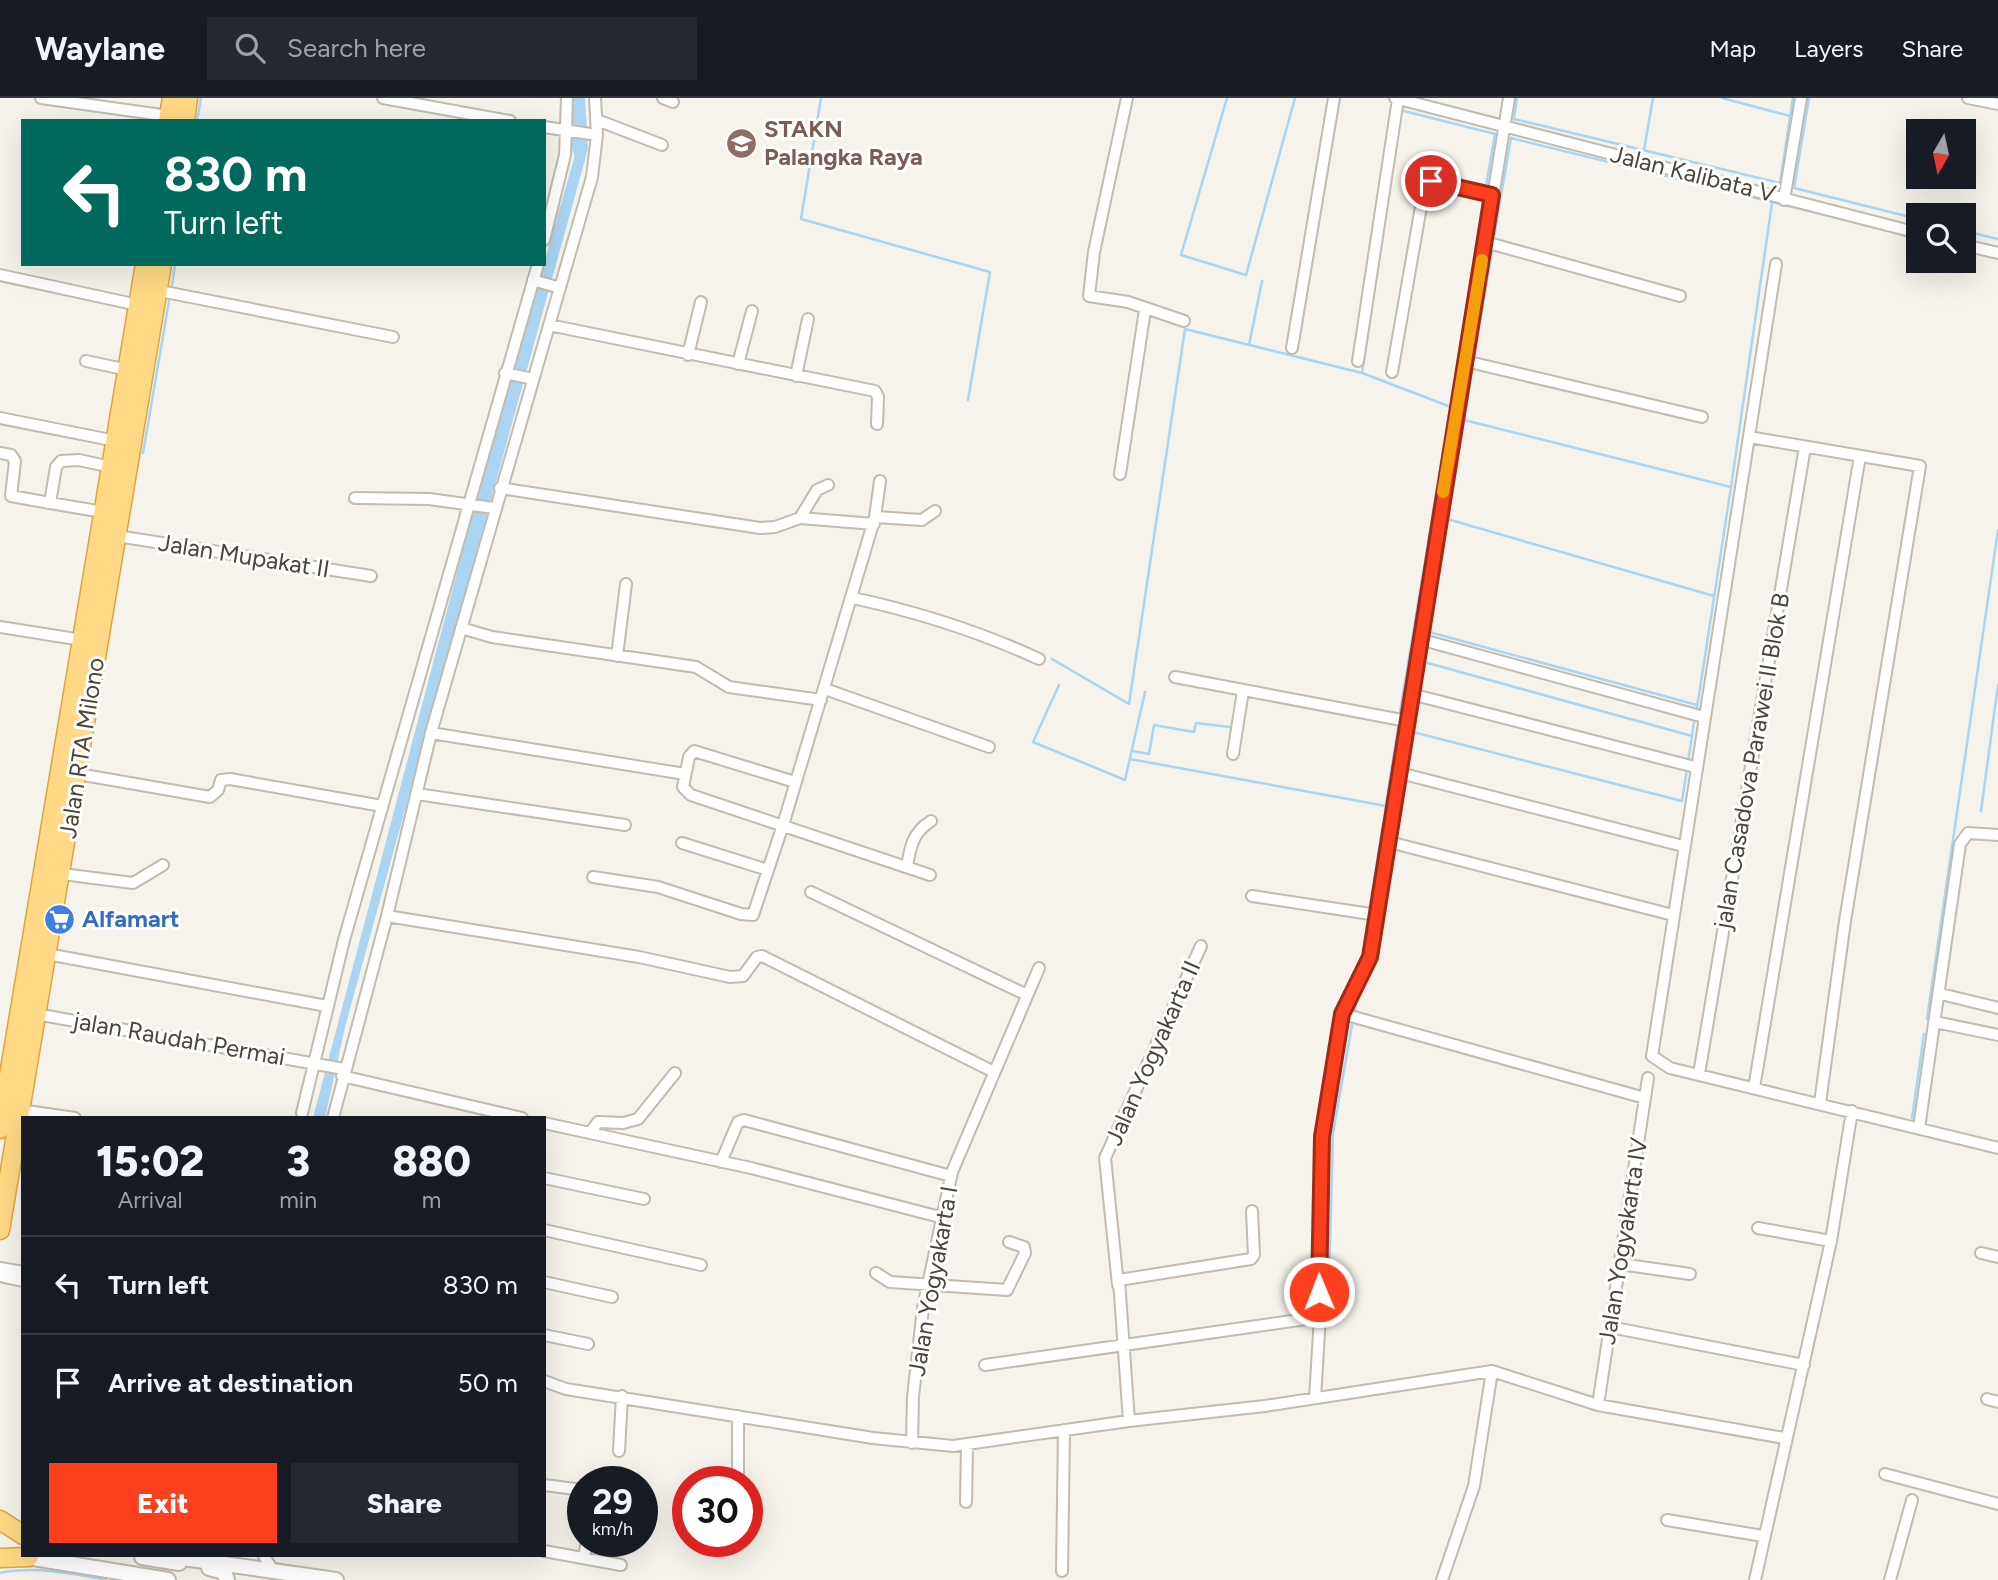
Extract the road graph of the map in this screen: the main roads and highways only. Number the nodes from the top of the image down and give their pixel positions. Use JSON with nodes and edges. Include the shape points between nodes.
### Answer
{"nodes":[{"id":1,"x":188,"y":98,"type":"edge"},
{"id":2,"x":174,"y":114,"type":"edge"},
{"id":3,"x":145,"y":266,"type":"edge"},
{"id":4,"x":161,"y":266,"type":"edge"},
{"id":5,"x":146,"y":294,"type":"junction"},
{"id":6,"x":97,"y":607,"type":"junction"},
{"id":7,"x":5,"y":1131,"type":"edge"},
{"id":8,"x":0,"y":1230,"type":"edge"},
{"id":9,"x":0,"y":1520,"type":"edge"},
{"id":10,"x":21,"y":1534,"type":"edge"},
{"id":11,"x":29,"y":1557,"type":"edge"},
{"id":12,"x":0,"y":1558,"type":"edge"}],
"edges":[{"from":1,"to":2,"type":"highway"},
{"from":3,"to":5,"type":"highway","name":"Jalan RTA Milono"},
{"from":4,"to":5,"type":"highway","name":"Jalan RTA Milono"},
{"from":5,"to":6,"type":"highway","name":"Jalan RTA Milono","via":[[103,512]]},
{"from":5,"to":6,"type":"highway","name":"Jalan RTA Milono","via":[[117,536]]},
{"from":6,"to":7,"type":"highway","name":"Jalan RTA Milono","via":[[82,640]]},
{"from":6,"to":7,"type":"highway","name":"Jalan RTA Milono","via":[[62,874],[20,1110]]},
{"from":7,"to":8,"type":"highway","name":"Jalan RTA Milono"},
{"from":9,"to":10,"type":"highway"},
{"from":11,"to":12,"type":"highway"}]}
